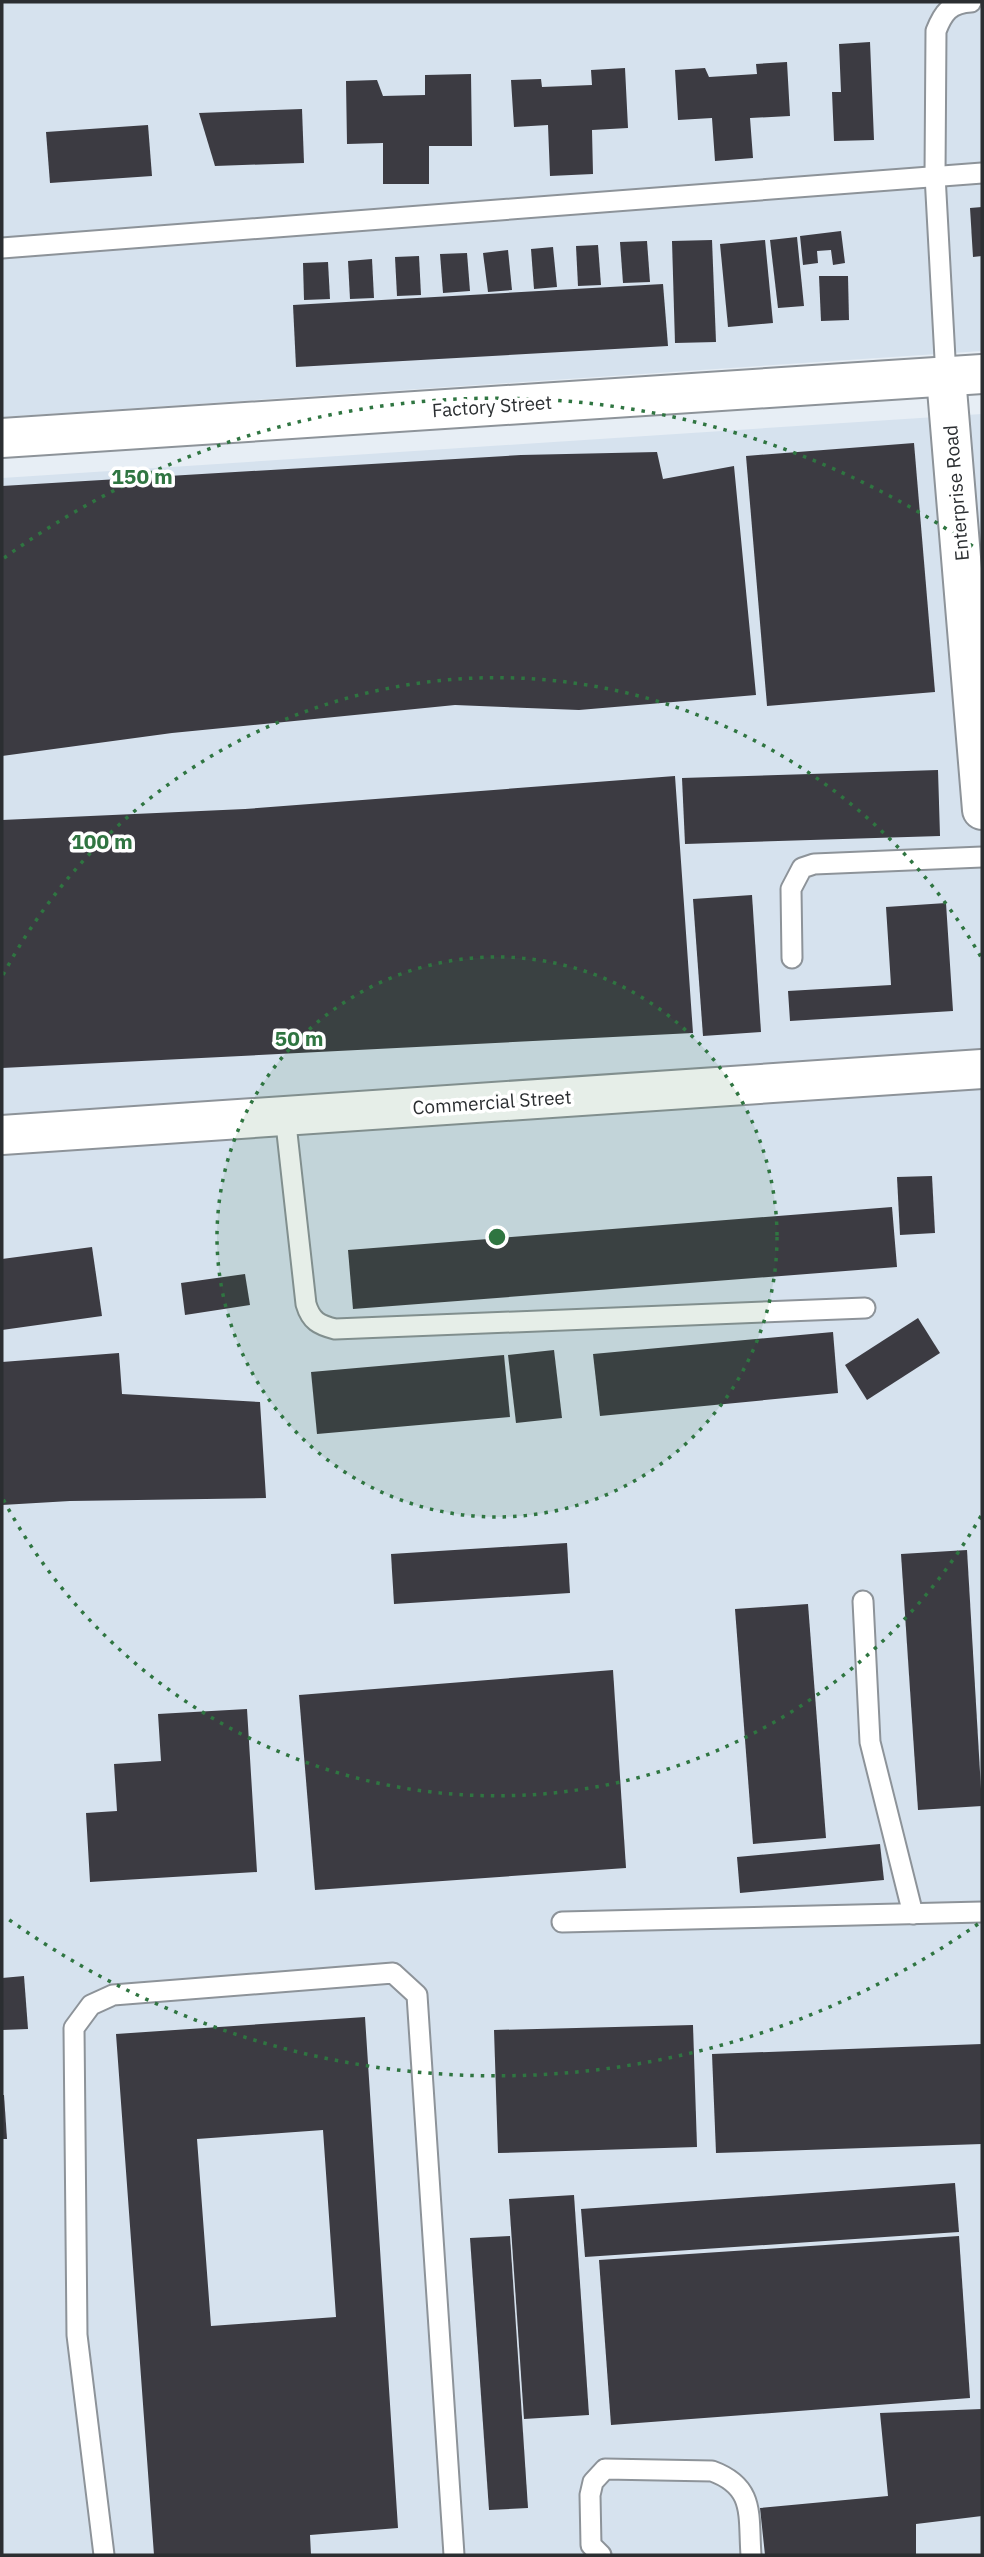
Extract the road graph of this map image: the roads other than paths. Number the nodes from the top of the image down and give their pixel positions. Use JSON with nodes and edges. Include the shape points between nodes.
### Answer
{"nodes":[{"id":1,"x":971,"y":2,"type":"edge"},
{"id":2,"x":982,"y":173,"type":"edge"},
{"id":3,"x":936,"y":175,"type":"junction"},
{"id":4,"x":2,"y":248,"type":"edge"},
{"id":5,"x":964,"y":375,"type":"edge"},
{"id":6,"x":2,"y":438,"type":"edge"},
{"id":7,"x":982,"y":810,"type":"edge"},
{"id":8,"x":982,"y":857,"type":"edge"},
{"id":9,"x":792,"y":958,"type":"dead end"},
{"id":10,"x":982,"y":1069,"type":"edge"},
{"id":11,"x":285,"y":1115,"type":"junction"},
{"id":12,"x":2,"y":1135,"type":"edge"},
{"id":13,"x":865,"y":1308,"type":"dead end"},
{"id":14,"x":863,"y":1601,"type":"dead end"},
{"id":15,"x":982,"y":1912,"type":"edge"},
{"id":16,"x":913,"y":1914,"type":"junction"},
{"id":17,"x":562,"y":1922,"type":"dead end"},
{"id":18,"x":104,"y":2555,"type":"edge"},
{"id":19,"x":454,"y":2555,"type":"edge"},
{"id":20,"x":601,"y":2555,"type":"edge"},
{"id":21,"x":751,"y":2555,"type":"edge"}],
"edges":[{"from":1,"to":3,"type":"lane","name":"Enterprise Road","via":[[949,7],[936,31]]},
{"from":2,"to":3,"type":"lane"},
{"from":3,"to":4,"type":"lane"},
{"from":3,"to":5,"type":"lane","name":"Enterprise Road"},
{"from":5,"to":6,"type":"street","name":"Factory Street"},
{"from":5,"to":7,"type":"street","name":"Enterprise Road"},
{"from":8,"to":9,"type":"lane","via":[[803,868],[791,889]]},
{"from":10,"to":11,"type":"street","name":"Commercial Street"},
{"from":11,"to":12,"type":"street","name":"Commercial Street"},
{"from":11,"to":13,"type":"lane","via":[[306,1304],[318,1325],[335,1329]]},
{"from":14,"to":16,"type":"lane","via":[[870,1742]]},
{"from":15,"to":16,"type":"lane"},
{"from":16,"to":17,"type":"lane"},
{"from":18,"to":19,"type":"lane","via":[[77,2335],[74,2028],[91,2005],[113,1995],[393,1973],[417,1995]]},
{"from":20,"to":21,"type":"lane","via":[[591,2545],[590,2495],[593,2482],[605,2469],[712,2471],[728,2477],[747,2501]]}]}
